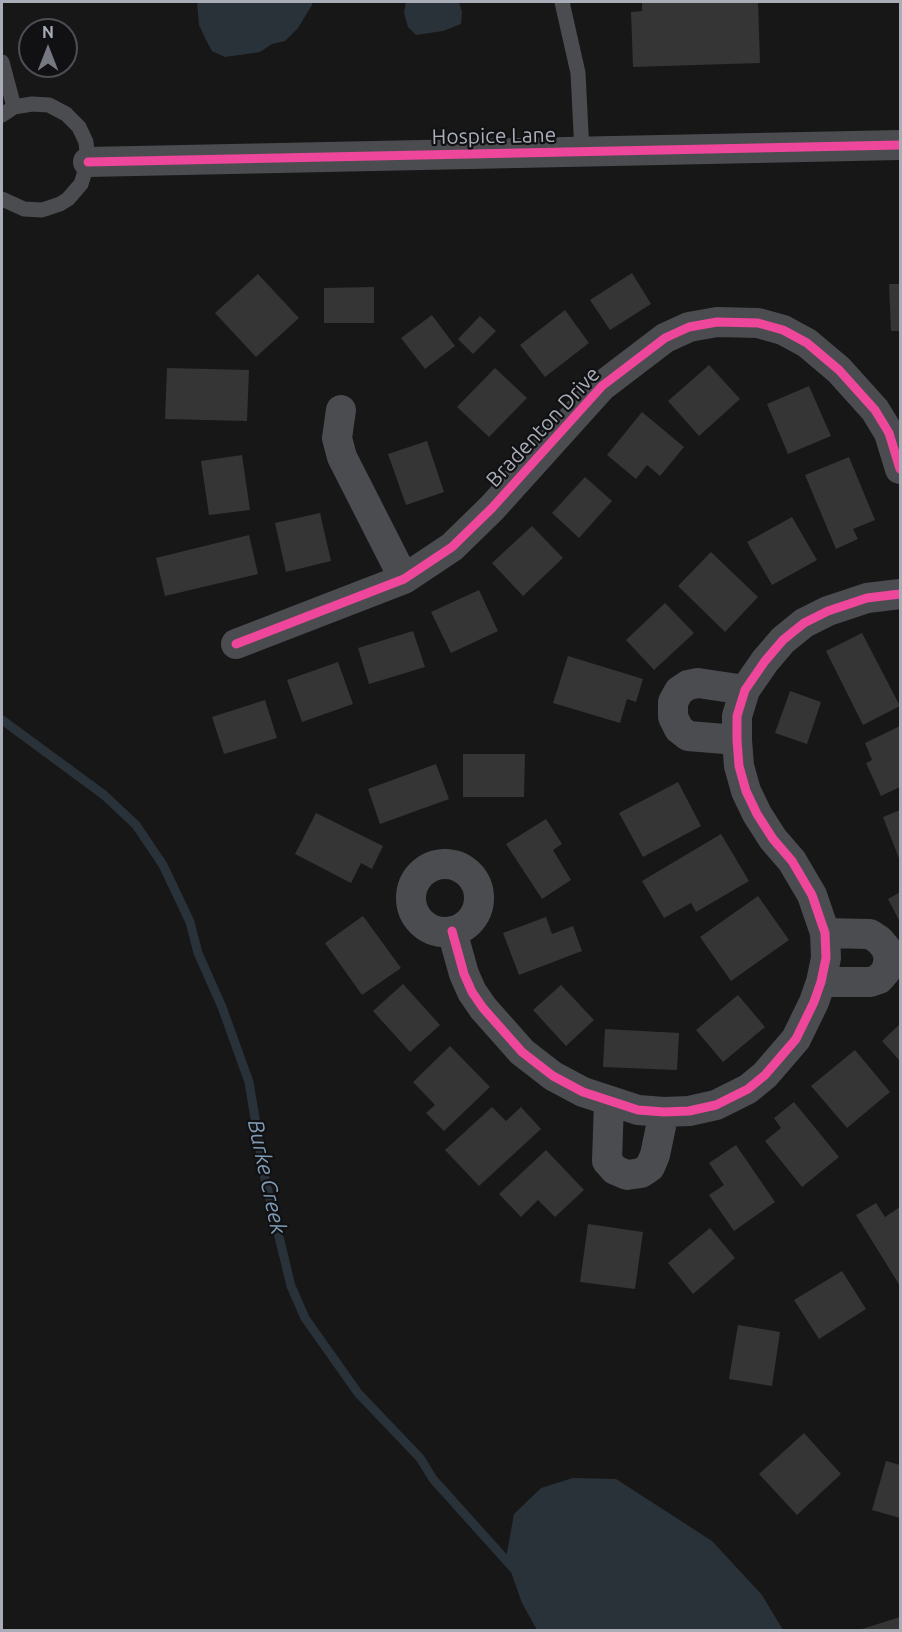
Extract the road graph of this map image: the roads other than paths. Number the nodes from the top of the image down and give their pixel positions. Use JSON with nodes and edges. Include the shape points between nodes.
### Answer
{"nodes":[{"id":1,"x":562,"y":2,"type":"edge"},
{"id":2,"x":2,"y":62,"type":"edge"},
{"id":3,"x":8,"y":111,"type":"edge"},
{"id":4,"x":900,"y":145,"type":"edge"},
{"id":5,"x":582,"y":152,"type":"junction"},
{"id":6,"x":88,"y":162,"type":"junction"},
{"id":7,"x":2,"y":200,"type":"edge"},
{"id":8,"x":341,"y":410,"type":"dead end"},
{"id":9,"x":900,"y":469,"type":"edge"},
{"id":10,"x":404,"y":579,"type":"junction"},
{"id":11,"x":900,"y":594,"type":"edge"},
{"id":12,"x":236,"y":644,"type":"dead end"},
{"id":13,"x":745,"y":690,"type":"junction"},
{"id":14,"x":737,"y":741,"type":"junction"},
{"id":15,"x":452,"y":931,"type":"dead end"},
{"id":16,"x":825,"y":933,"type":"junction"},
{"id":17,"x":821,"y":982,"type":"junction"},
{"id":18,"x":609,"y":1102,"type":"junction"},
{"id":19,"x":664,"y":1112,"type":"junction"}],
"edges":[{"from":1,"to":5,"type":"lane","via":[[578,73]]},
{"from":2,"to":3,"type":"lane"},
{"from":3,"to":6,"type":"lane","via":[[32,104],[49,105],[66,114],[79,127],[86,142]]},
{"from":4,"to":5,"type":"street","name":"Hospice Lane"},
{"from":5,"to":6,"type":"street","name":"Hospice Lane"},
{"from":6,"to":7,"type":"lane","via":[[81,184],[60,204],[42,210],[24,209]]},
{"from":8,"to":10,"type":"street","via":[[337,438],[342,457]]},
{"from":9,"to":10,"type":"street","name":"Bradenton Drive","via":[[889,434],[875,410],[839,369],[807,343],[758,323],[717,322],[689,327],[665,338],[602,386],[452,547]]},
{"from":10,"to":12,"type":"street","name":"Bradenton Drive"},
{"from":11,"to":13,"type":"street","via":[[867,598],[804,623],[783,640]]},
{"from":13,"to":14,"type":"street","via":[[737,716]]},
{"from":13,"to":14,"type":"street","via":[[699,683],[679,691],[673,702],[673,717],[688,736]]},
{"from":14,"to":16,"type":"street","via":[[746,791],[812,895]]},
{"from":15,"to":18,"type":"street","via":[[472,992],[502,1031],[553,1076]]},
{"from":16,"to":17,"type":"street","via":[[826,958]]},
{"from":16,"to":17,"type":"street","via":[[870,934],[886,948],[889,959],[879,979]]},
{"from":17,"to":19,"type":"street","via":[[796,1039],[765,1075],[748,1089],[716,1105]]},
{"from":18,"to":19,"type":"street"},
{"from":18,"to":19,"type":"street","via":[[607,1161],[627,1175],[650,1167]]}]}
